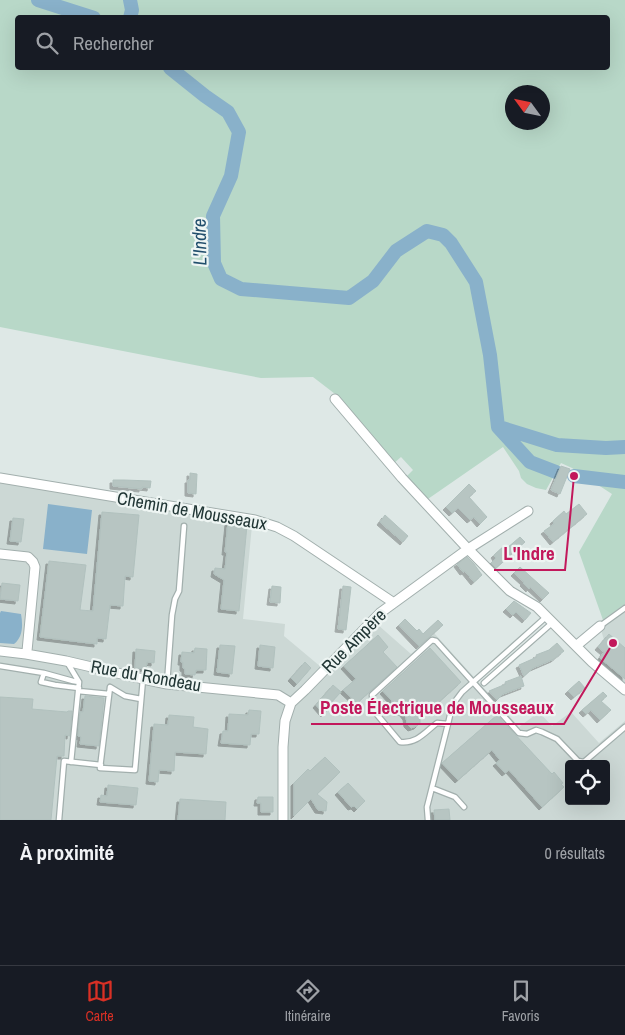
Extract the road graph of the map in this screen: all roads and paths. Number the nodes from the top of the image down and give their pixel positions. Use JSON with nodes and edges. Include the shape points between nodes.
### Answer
{"nodes":[{"id":1,"x":335,"y":399,"type":"dead end"},
{"id":2,"x":0,"y":478,"type":"edge"},
{"id":3,"x":528,"y":511,"type":"dead end"},
{"id":4,"x":184,"y":526,"type":"dead end"},
{"id":5,"x":468,"y":549,"type":"junction"},
{"id":6,"x":0,"y":554,"type":"edge"},
{"id":7,"x":394,"y":602,"type":"junction"},
{"id":8,"x":625,"y":608,"type":"edge"},
{"id":9,"x":549,"y":620,"type":"junction"},
{"id":10,"x":600,"y":626,"type":"joint"},
{"id":11,"x":576,"y":646,"type":"junction"},
{"id":12,"x":0,"y":651,"type":"edge"},
{"id":13,"x":26,"y":654,"type":"junction"},
{"id":14,"x":66,"y":661,"type":"junction"},
{"id":15,"x":0,"y":666,"type":"edge"},
{"id":16,"x":44,"y":673,"type":"junction"},
{"id":17,"x":143,"y":679,"type":"junction"},
{"id":18,"x":474,"y":681,"type":"junction"},
{"id":19,"x":79,"y":682,"type":"junction"},
{"id":20,"x":484,"y":683,"type":"dead end"},
{"id":21,"x":167,"y":684,"type":"junction"},
{"id":22,"x":79,"y":690,"type":"junction"},
{"id":23,"x":625,"y":690,"type":"edge"},
{"id":24,"x":109,"y":694,"type":"junction"},
{"id":25,"x":141,"y":699,"type":"junction"},
{"id":26,"x":291,"y":703,"type":"junction"},
{"id":27,"x":448,"y":724,"type":"junction"},
{"id":28,"x":625,"y":726,"type":"edge"},
{"id":29,"x":71,"y":762,"type":"junction"},
{"id":30,"x":101,"y":764,"type":"junction"},
{"id":31,"x":432,"y":788,"type":"junction"},
{"id":32,"x":464,"y":807,"type":"dead end"},
{"id":33,"x":59,"y":820,"type":"edge"},
{"id":34,"x":283,"y":820,"type":"edge"},
{"id":35,"x":428,"y":820,"type":"edge"}],
"edges":[{"from":1,"to":5,"type":"street"},
{"from":2,"to":7,"type":"street","name":"Chemin de Mousseaux","via":[[255,520],[294,536]]},
{"from":3,"to":5,"type":"street","name":"Rue Ampère"},
{"from":4,"to":21,"type":"lane"},
{"from":5,"to":7,"type":"street","name":"Rue Ampère"},
{"from":5,"to":9,"type":"street","via":[[510,591]]},
{"from":6,"to":13,"type":"street","via":[[30,558],[34,562]]},
{"from":7,"to":26,"type":"street","name":"Rue Ampère"},
{"from":8,"to":10,"type":"lane"},
{"from":9,"to":11,"type":"street"},
{"from":9,"to":18,"type":"lane"},
{"from":9,"to":20,"type":"lane"},
{"from":10,"to":11,"type":"street"},
{"from":11,"to":23,"type":"street"},
{"from":12,"to":13,"type":"street","name":"Rue du Rondeau"},
{"from":13,"to":14,"type":"street","name":"Rue du Rondeau"},
{"from":14,"to":17,"type":"street","name":"Rue du Rondeau"},
{"from":14,"to":19,"type":"lane"},
{"from":15,"to":16,"type":"lane"},
{"from":16,"to":19,"type":"lane"},
{"from":16,"to":22,"type":"lane","via":[[41,682]]},
{"from":17,"to":21,"type":"street","name":"Rue du Rondeau"},
{"from":17,"to":25,"type":"lane"},
{"from":18,"to":27,"type":"lane","via":[[456,700]]},
{"from":18,"to":27,"type":"lane","via":[[432,640],[372,695],[374,711],[400,742],[414,741],[437,723]]},
{"from":18,"to":28,"type":"lane","via":[[519,733],[536,730],[557,739],[578,761],[584,762]]},
{"from":19,"to":22,"type":"lane"},
{"from":21,"to":26,"type":"street","name":"Rue du Rondeau","via":[[278,695]]},
{"from":22,"to":24,"type":"lane"},
{"from":22,"to":29,"type":"lane"},
{"from":24,"to":25,"type":"lane","via":[[110,687],[125,696]]},
{"from":24,"to":30,"type":"lane"},
{"from":25,"to":30,"type":"lane","via":[[135,770],[100,768]]},
{"from":26,"to":34,"type":"street","via":[[285,721],[283,747]]},
{"from":27,"to":31,"type":"lane"},
{"from":29,"to":30,"type":"lane"},
{"from":29,"to":33,"type":"lane","via":[[64,761]]},
{"from":31,"to":32,"type":"lane","via":[[455,797]]},
{"from":31,"to":35,"type":"lane","via":[[427,807]]}]}
